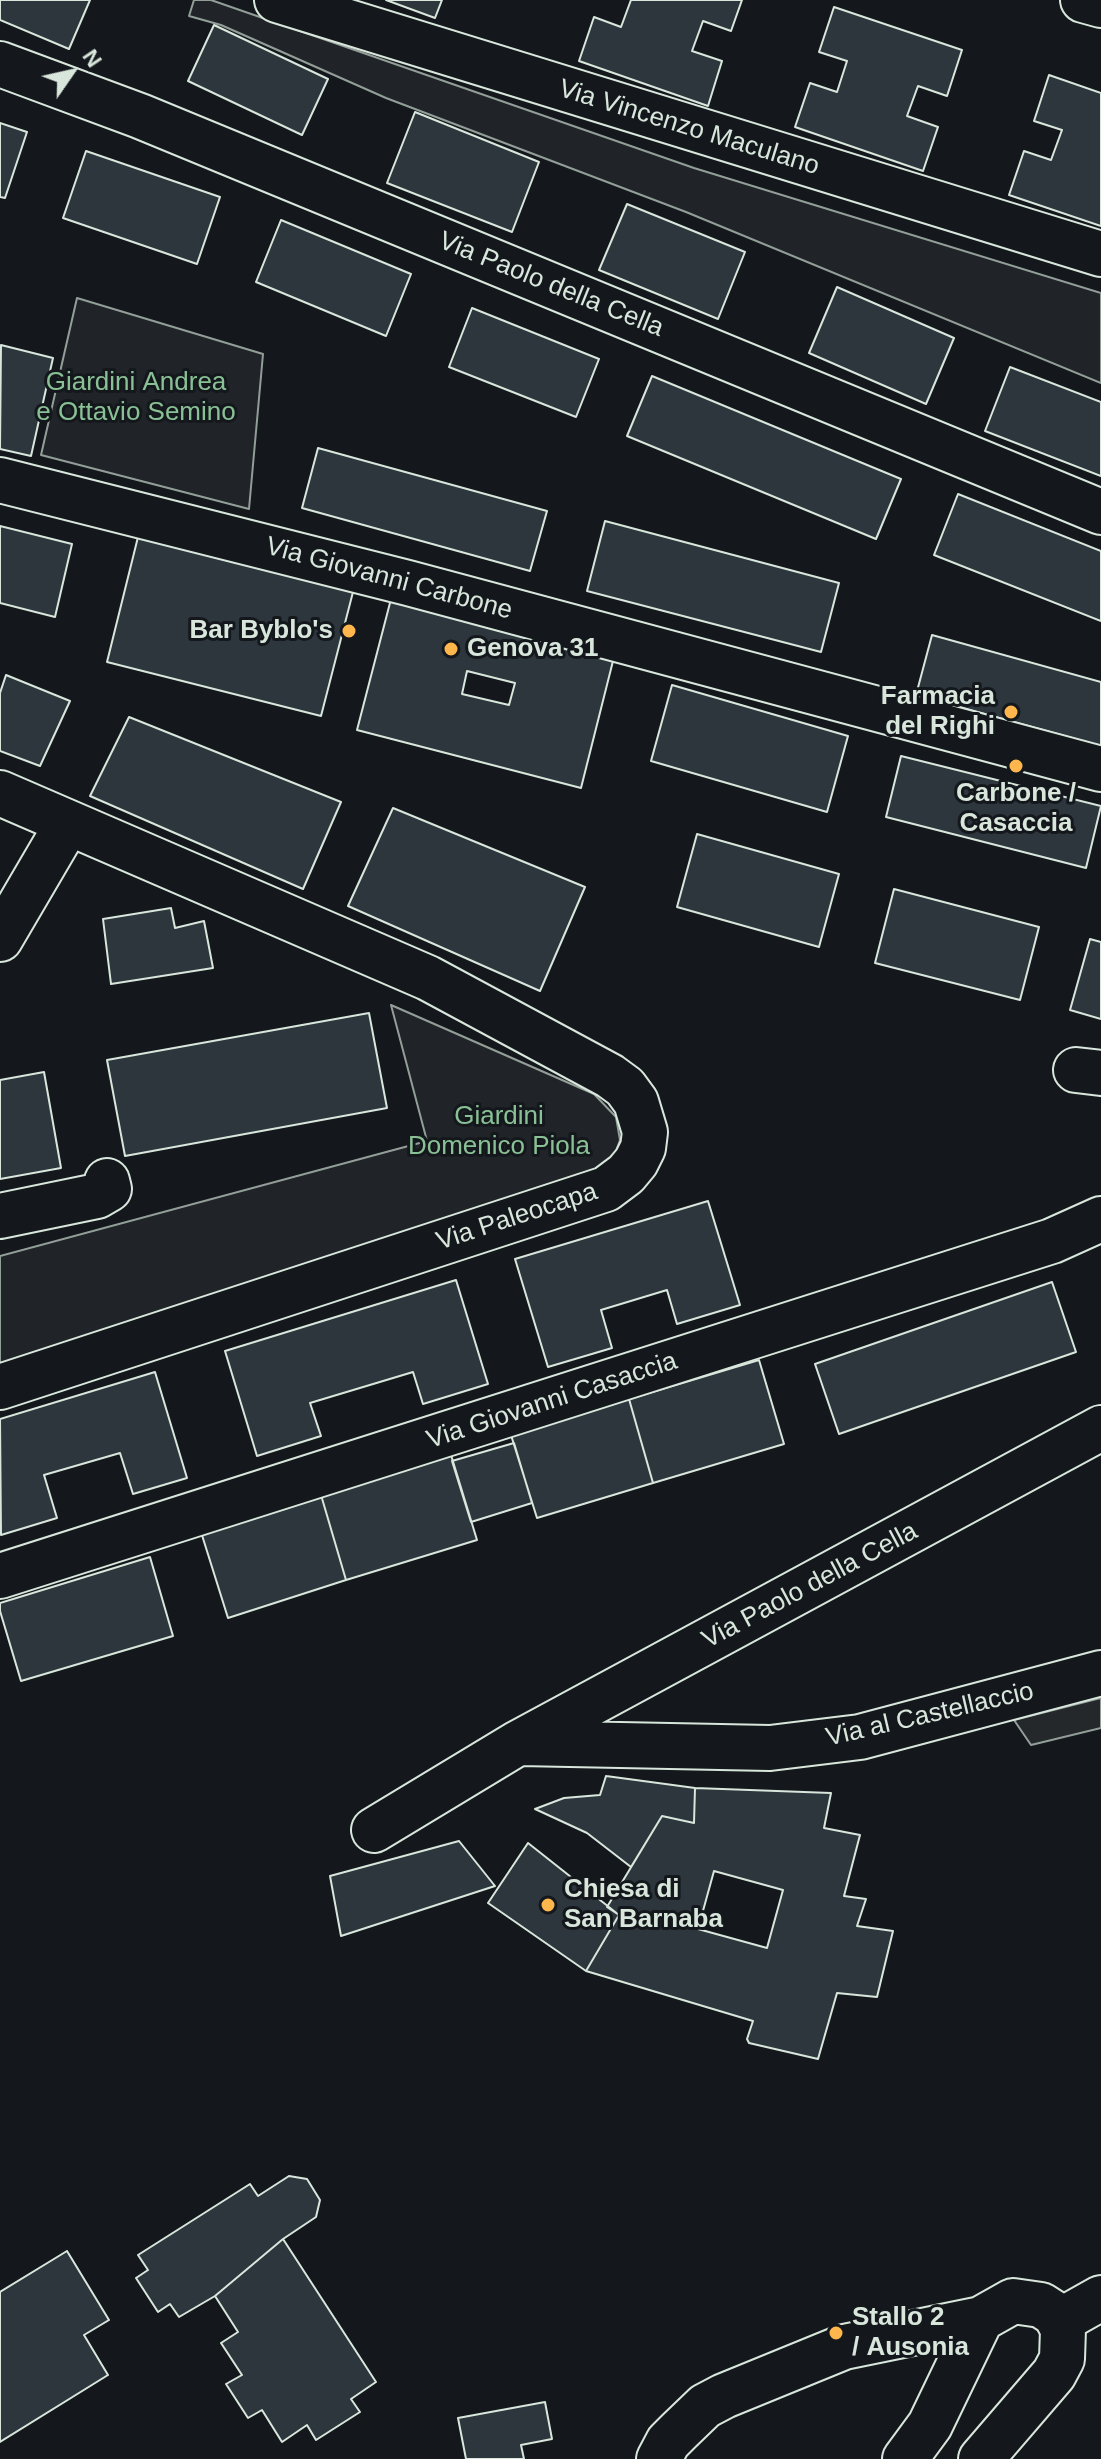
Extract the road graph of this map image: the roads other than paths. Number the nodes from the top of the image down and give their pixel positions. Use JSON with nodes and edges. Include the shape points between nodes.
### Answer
{"nodes":[{"id":1,"x":277,"y":0,"type":"edge"},
{"id":2,"x":1083,"y":0,"type":"edge"},
{"id":3,"x":1101,"y":5,"type":"edge"},
{"id":4,"x":0,"y":64,"type":"edge"},
{"id":5,"x":1101,"y":254,"type":"edge"},
{"id":6,"x":0,"y":480,"type":"edge"},
{"id":7,"x":1101,"y":512,"type":"edge"},
{"id":8,"x":1101,"y":769,"type":"edge"},
{"id":9,"x":0,"y":793,"type":"edge"},
{"id":10,"x":68,"y":823,"type":"junction"},
{"id":11,"x":0,"y":939,"type":"edge"},
{"id":12,"x":107,"y":1181,"type":"dead end"},
{"id":13,"x":0,"y":1216,"type":"edge"},
{"id":14,"x":1101,"y":1219,"type":"edge"},
{"id":15,"x":0,"y":1387,"type":"edge"},
{"id":16,"x":1101,"y":1428,"type":"edge"},
{"id":17,"x":0,"y":1576,"type":"edge"},
{"id":18,"x":1101,"y":1673,"type":"edge"},
{"id":19,"x":518,"y":1743,"type":"junction"},
{"id":20,"x":374,"y":1830,"type":"dead end"},
{"id":21,"x":1101,"y":2298,"type":"edge"},
{"id":22,"x":981,"y":2319,"type":"junction"},
{"id":23,"x":1060,"y":2321,"type":"junction"},
{"id":24,"x":659,"y":2459,"type":"edge"},
{"id":25,"x":905,"y":2459,"type":"edge"},
{"id":26,"x":981,"y":2459,"type":"edge"}],
"edges":[{"from":1,"to":5,"type":"street","name":"Via Vincenzo Maculano"},
{"from":2,"to":3,"type":"street"},
{"from":4,"to":7,"type":"street","name":"Via Paolo della Cella","via":[[140,116]]},
{"from":6,"to":8,"type":"street","name":"Via Giovanni Carbone"},
{"from":9,"to":10,"type":"street","name":"Via Paleocapa"},
{"from":10,"to":11,"type":"street"},
{"from":10,"to":15,"type":"street","name":"Via Paleocapa","via":[[442,985],[610,1076],[636,1102],[645,1132],[636,1162],[606,1189]]},
{"from":12,"to":13,"type":"street","via":[[109,1189],[97,1196]]},
{"from":14,"to":17,"type":"street","name":"Via Giovanni Casaccia","via":[[1052,1241]]},
{"from":16,"to":19,"type":"street","name":"Via Paolo della Cella"},
{"from":18,"to":19,"type":"street","name":"Via al Castellaccio","via":[[860,1737],[785,1747]]},
{"from":19,"to":20,"type":"street","name":"Via Paolo della Cella"},
{"from":21,"to":23,"type":"street"},
{"from":22,"to":23,"type":"street","via":[[1001,2305],[1023,2300],[1049,2309]]},
{"from":22,"to":24,"type":"street","via":[[844,2347],[724,2396],[679,2431]]},
{"from":22,"to":25,"type":"street","via":[[930,2425]]},
{"from":23,"to":26,"type":"street","via":[[1065,2343],[1059,2366]]}]}
